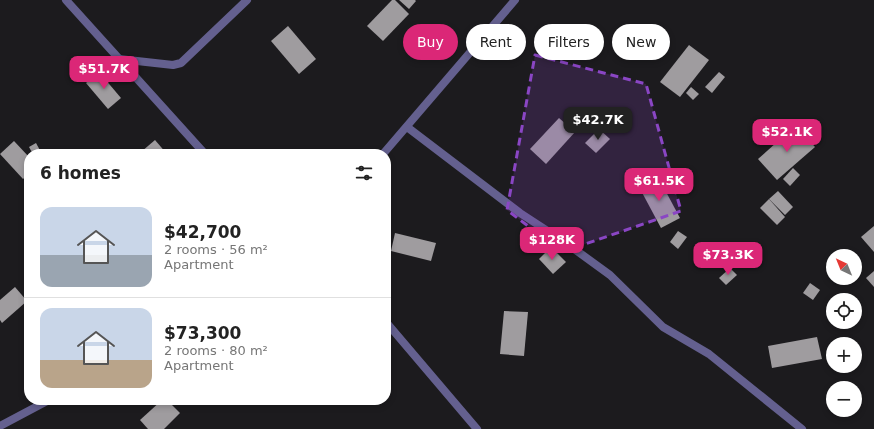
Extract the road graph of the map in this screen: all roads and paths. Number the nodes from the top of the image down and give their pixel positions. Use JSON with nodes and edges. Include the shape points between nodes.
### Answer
{"nodes":[{"id":1,"x":66,"y":0,"type":"edge"},
{"id":2,"x":247,"y":0,"type":"edge"},
{"id":3,"x":515,"y":0,"type":"edge"},
{"id":4,"x":119,"y":59,"type":"junction"},
{"id":5,"x":406,"y":127,"type":"junction"},
{"id":6,"x":200,"y":149,"type":"edge"},
{"id":7,"x":387,"y":149,"type":"edge"},
{"id":8,"x":391,"y":328,"type":"edge"},
{"id":9,"x":40,"y":405,"type":"edge"},
{"id":10,"x":0,"y":426,"type":"edge"},
{"id":11,"x":477,"y":429,"type":"edge"},
{"id":12,"x":802,"y":429,"type":"edge"}],
"edges":[{"from":1,"to":4,"type":"street"},
{"from":2,"to":4,"type":"street","via":[[181,63],[173,65]]},
{"from":3,"to":5,"type":"street"},
{"from":4,"to":6,"type":"street"},
{"from":5,"to":7,"type":"street"},
{"from":5,"to":12,"type":"street","via":[[520,213],[610,275],[663,327],[709,354]]},
{"from":8,"to":11,"type":"street"},
{"from":9,"to":10,"type":"street"}]}
